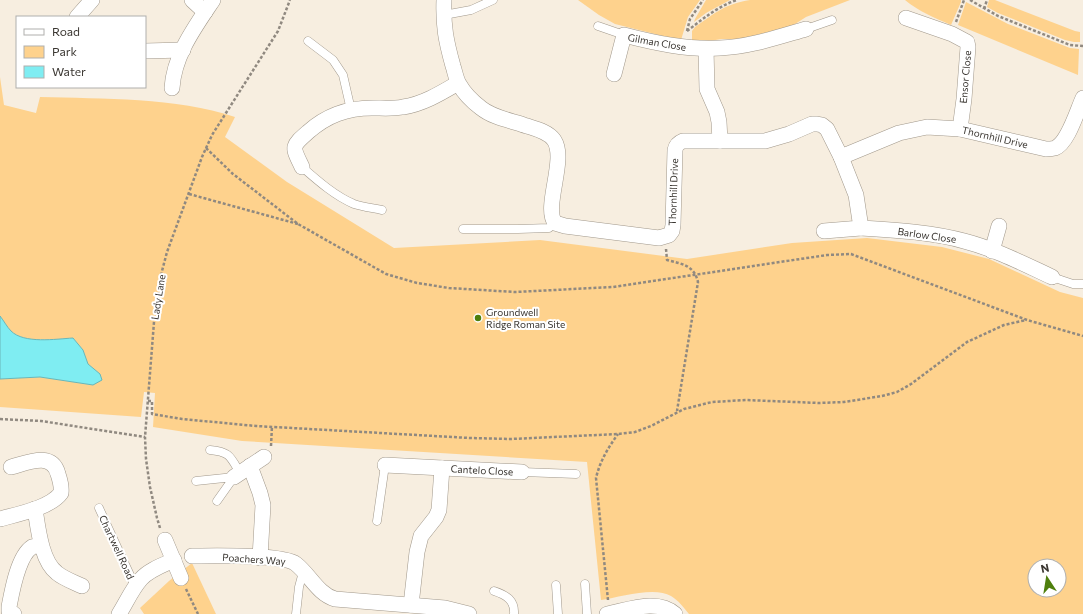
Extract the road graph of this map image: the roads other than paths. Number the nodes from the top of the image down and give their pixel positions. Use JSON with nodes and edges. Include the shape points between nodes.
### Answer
{"nodes":[{"id":1,"x":92,"y":0,"type":"edge"},
{"id":2,"x":192,"y":0,"type":"edge"},
{"id":3,"x":493,"y":0,"type":"edge"},
{"id":4,"x":209,"y":6,"type":"edge"},
{"id":5,"x":444,"y":7,"type":"edge"},
{"id":6,"x":78,"y":16,"type":"edge"},
{"id":7,"x":906,"y":18,"type":"dead end"},
{"id":8,"x":832,"y":20,"type":"dead end"},
{"id":9,"x":598,"y":26,"type":"dead end"},
{"id":10,"x":806,"y":29,"type":"joint"},
{"id":11,"x":624,"y":34,"type":"junction"},
{"id":12,"x":308,"y":41,"type":"dead end"},
{"id":13,"x":706,"y":49,"type":"junction"},
{"id":14,"x":183,"y":50,"type":"junction"},
{"id":15,"x":146,"y":51,"type":"edge"},
{"id":16,"x":614,"y":74,"type":"dead end"},
{"id":17,"x":458,"y":83,"type":"junction"},
{"id":18,"x":172,"y":88,"type":"dead end"},
{"id":19,"x":1083,"y":98,"type":"edge"},
{"id":20,"x":352,"y":110,"type":"junction"},
{"id":21,"x":960,"y":129,"type":"junction"},
{"id":22,"x":720,"y":141,"type":"junction"},
{"id":23,"x":841,"y":157,"type":"junction"},
{"id":24,"x":302,"y":167,"type":"joint"},
{"id":25,"x":382,"y":210,"type":"dead end"},
{"id":26,"x":556,"y":223,"type":"junction"},
{"id":27,"x":999,"y":226,"type":"dead end"},
{"id":28,"x":861,"y":228,"type":"junction"},
{"id":29,"x":463,"y":229,"type":"dead end"},
{"id":30,"x":824,"y":231,"type":"dead end"},
{"id":31,"x":992,"y":251,"type":"junction"},
{"id":32,"x":1052,"y":277,"type":"joint"},
{"id":33,"x":1083,"y":284,"type":"edge"},
{"id":34,"x":210,"y":450,"type":"dead end"},
{"id":35,"x":264,"y":457,"type":"dead end"},
{"id":36,"x":385,"y":465,"type":"joint"},
{"id":37,"x":11,"y":467,"type":"dead end"},
{"id":38,"x":442,"y":468,"type":"junction"},
{"id":39,"x":241,"y":472,"type":"junction"},
{"id":40,"x":522,"y":472,"type":"joint"},
{"id":41,"x":576,"y":474,"type":"dead end"},
{"id":42,"x":196,"y":481,"type":"dead end"},
{"id":43,"x":217,"y":501,"type":"dead end"},
{"id":44,"x":98,"y":508,"type":"dead end"},
{"id":45,"x":35,"y":509,"type":"junction"},
{"id":46,"x":0,"y":519,"type":"edge"},
{"id":47,"x":377,"y":521,"type":"dead end"},
{"id":48,"x":165,"y":540,"type":"road end"},
{"id":49,"x":41,"y":546,"type":"junction"},
{"id":50,"x":192,"y":556,"type":"dead end"},
{"id":51,"x":260,"y":558,"type":"junction"},
{"id":52,"x":174,"y":560,"type":"junction"},
{"id":53,"x":303,"y":572,"type":"junction"},
{"id":54,"x":181,"y":578,"type":"road end"},
{"id":55,"x":585,"y":584,"type":"dead end"},
{"id":56,"x":556,"y":585,"type":"dead end"},
{"id":57,"x":82,"y":586,"type":"dead end"},
{"id":58,"x":135,"y":586,"type":"junction"},
{"id":59,"x":494,"y":591,"type":"dead end"},
{"id":60,"x":411,"y":605,"type":"junction"},
{"id":61,"x":14,"y":614,"type":"edge"},
{"id":62,"x":119,"y":614,"type":"edge"},
{"id":63,"x":296,"y":614,"type":"edge"},
{"id":64,"x":469,"y":614,"type":"edge"},
{"id":65,"x":514,"y":614,"type":"edge"},
{"id":66,"x":558,"y":614,"type":"edge"},
{"id":67,"x":587,"y":614,"type":"edge"},
{"id":68,"x":608,"y":614,"type":"edge"},
{"id":69,"x":675,"y":614,"type":"edge"}],
"edges":[{"from":1,"to":6,"type":"street"},
{"from":2,"to":4,"type":"street"},
{"from":3,"to":5,"type":"lane","via":[[471,10]]},
{"from":4,"to":14,"type":"street"},
{"from":5,"to":17,"type":"street","via":[[444,28]]},
{"from":7,"to":21,"type":"street","name":"Ensor Close","via":[[967,42]]},
{"from":8,"to":10,"type":"lane"},
{"from":9,"to":11,"type":"lane"},
{"from":10,"to":13,"type":"street","name":"Gilman Close","via":[[746,45]]},
{"from":11,"to":13,"type":"street","name":"Gilman Close","via":[[650,42]]},
{"from":11,"to":16,"type":"street","name":"Gilman Close"},
{"from":12,"to":20,"type":"lane","via":[[333,60],[343,75]]},
{"from":13,"to":22,"type":"street","via":[[707,89],[717,112]]},
{"from":14,"to":15,"type":"street"},
{"from":14,"to":18,"type":"street","via":[[173,76]]},
{"from":17,"to":20,"type":"street","via":[[414,104]]},
{"from":17,"to":26,"type":"street","via":[[467,96],[482,109],[551,136],[557,151],[551,215]]},
{"from":19,"to":21,"type":"street","name":"Thornhill Drive","via":[[1066,137],[1060,145],[1052,149]]},
{"from":20,"to":24,"type":"street","via":[[323,120],[299,139],[295,144],[295,151]]},
{"from":21,"to":23,"type":"street","name":"Thornhill Drive","via":[[938,127],[908,130]]},
{"from":22,"to":23,"type":"street","name":"Thornhill Drive","via":[[765,141],[818,124],[827,129]]},
{"from":22,"to":26,"type":"street","name":"Thornhill Drive","via":[[687,141],[676,146],[674,219],[669,235],[659,238]]},
{"from":23,"to":28,"type":"street","via":[[856,195]]},
{"from":24,"to":25,"type":"lane","via":[[340,197],[355,204]]},
{"from":26,"to":29,"type":"lane","via":[[549,228]]},
{"from":27,"to":31,"type":"street"},
{"from":28,"to":30,"type":"street","name":"Barlow Close"},
{"from":28,"to":31,"type":"street","name":"Barlow Close","via":[[950,238]]},
{"from":31,"to":32,"type":"street","name":"Barlow Close"},
{"from":32,"to":33,"type":"lane","via":[[1073,284]]},
{"from":34,"to":39,"type":"lane","via":[[226,453]]},
{"from":35,"to":39,"type":"street"},
{"from":36,"to":38,"type":"street","name":"Cantelo Close"},
{"from":36,"to":47,"type":"lane"},
{"from":37,"to":45,"type":"street","via":[[44,460],[54,465],[62,492],[54,500]]},
{"from":38,"to":40,"type":"street","name":"Cantelo Close"},
{"from":38,"to":60,"type":"street","name":"Cantelo Close","via":[[439,510],[421,536],[416,552]]},
{"from":39,"to":42,"type":"lane"},
{"from":39,"to":43,"type":"lane"},
{"from":39,"to":51,"type":"street","via":[[260,493],[263,505]]},
{"from":40,"to":41,"type":"lane"},
{"from":44,"to":58,"type":"lane","name":"Chartwell Road"},
{"from":45,"to":46,"type":"street"},
{"from":45,"to":49,"type":"street"},
{"from":48,"to":52,"type":"street"},
{"from":49,"to":57,"type":"street","via":[[51,568]]},
{"from":49,"to":61,"type":"street","via":[[28,551],[18,570],[9,606],[9,611]]},
{"from":50,"to":51,"type":"street","name":"Poachers Way"},
{"from":51,"to":53,"type":"street","name":"Poachers Way","via":[[287,560]]},
{"from":52,"to":54,"type":"street"},
{"from":52,"to":58,"type":"street","name":"Chartwell Road","via":[[142,578]]},
{"from":53,"to":60,"type":"street","name":"Poachers Way","via":[[331,598]]},
{"from":53,"to":63,"type":"lane"},
{"from":55,"to":67,"type":"lane"},
{"from":56,"to":66,"type":"lane"},
{"from":58,"to":62,"type":"street","name":"Chartwell Road"},
{"from":59,"to":65,"type":"lane","via":[[510,598]]},
{"from":60,"to":64,"type":"street","name":"Poachers Way","via":[[445,608]]},
{"from":68,"to":69,"type":"street","via":[[655,606],[667,608]]}]}
